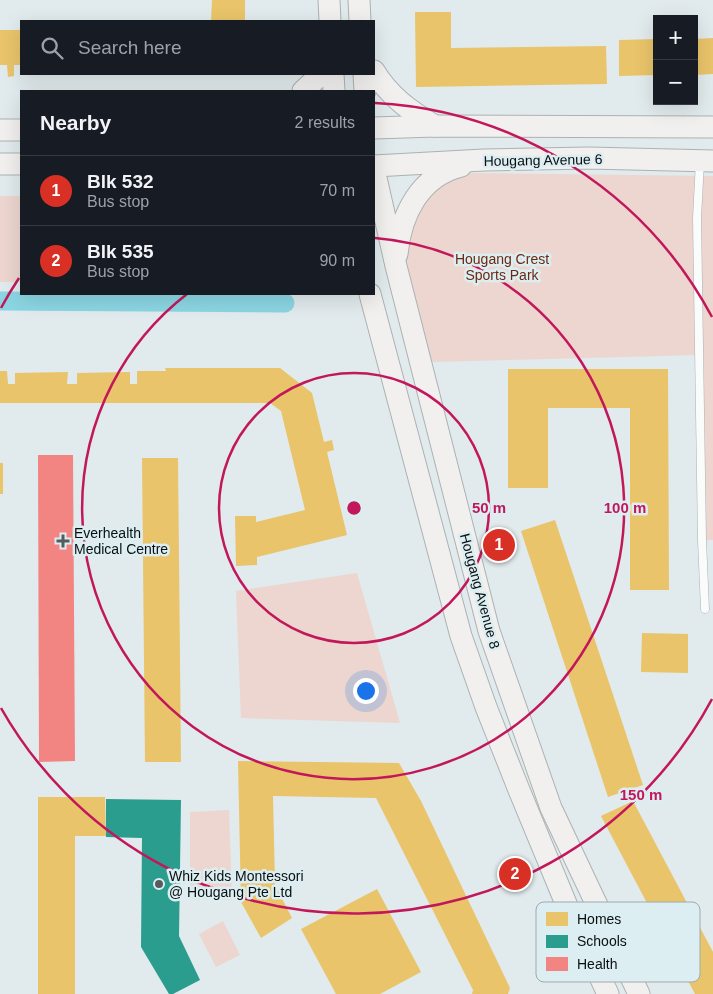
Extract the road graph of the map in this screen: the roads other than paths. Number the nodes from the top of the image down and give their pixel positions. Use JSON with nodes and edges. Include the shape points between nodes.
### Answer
{"nodes":[{"id":1,"x":359,"y":0,"type":"edge"},
{"id":2,"x":360,"y":20,"type":"edge"},
{"id":3,"x":375,"y":73,"type":"edge"},
{"id":4,"x":318,"y":75,"type":"edge"},
{"id":5,"x":333,"y":75,"type":"edge"},
{"id":6,"x":364,"y":75,"type":"edge"},
{"id":7,"x":305,"y":90,"type":"edge"},
{"id":8,"x":334,"y":90,"type":"edge"},
{"id":9,"x":365,"y":90,"type":"edge"},
{"id":10,"x":434,"y":126,"type":"junction"},
{"id":11,"x":713,"y":127,"type":"edge"},
{"id":12,"x":375,"y":128,"type":"edge"},
{"id":13,"x":0,"y":130,"type":"edge"},
{"id":14,"x":20,"y":130,"type":"edge"},
{"id":15,"x":484,"y":160,"type":"junction"},
{"id":16,"x":707,"y":161,"type":"edge"},
{"id":17,"x":0,"y":164,"type":"edge"},
{"id":18,"x":20,"y":164,"type":"edge"},
{"id":19,"x":375,"y":167,"type":"edge"},
{"id":20,"x":375,"y":172,"type":"edge"},
{"id":21,"x":396,"y":266,"type":"junction"},
{"id":22,"x":370,"y":295,"type":"edge"},
{"id":23,"x":705,"y":609,"type":"dead end"},
{"id":24,"x":565,"y":902,"type":"edge"},
{"id":25,"x":595,"y":902,"type":"edge"},
{"id":26,"x":602,"y":982,"type":"edge"},
{"id":27,"x":633,"y":982,"type":"edge"},
{"id":28,"x":608,"y":994,"type":"edge"},
{"id":29,"x":639,"y":994,"type":"edge"}],
"edges":[{"from":1,"to":2,"type":"main road"},
{"from":3,"to":10,"type":"main road","via":[[395,98]]},
{"from":4,"to":7,"type":"main road"},
{"from":5,"to":8,"type":"main road"},
{"from":6,"to":9,"type":"main road"},
{"from":10,"to":11,"type":"main road"},
{"from":10,"to":12,"type":"main road"},
{"from":13,"to":14,"type":"main road"},
{"from":15,"to":16,"type":"main road","name":"Hougang Avenue 6"},
{"from":15,"to":19,"type":"main road","name":"Hougang Avenue 6"},
{"from":15,"to":21,"type":"main road","via":[[449,169],[422,188],[401,230]]},
{"from":16,"to":23,"type":"lane","via":[[697,218]]},
{"from":17,"to":18,"type":"main road"},
{"from":20,"to":21,"type":"main road","name":"Hougang Avenue 8"},
{"from":21,"to":25,"type":"main road","name":"Hougang Avenue 8","via":[[489,631],[551,808]]},
{"from":22,"to":24,"type":"main road","name":"Hougang Avenue 8","via":[[461,636],[486,707]]},
{"from":26,"to":28,"type":"main road","name":"Hougang Avenue 8"},
{"from":27,"to":29,"type":"main road","name":"Hougang Avenue 8"}]}
